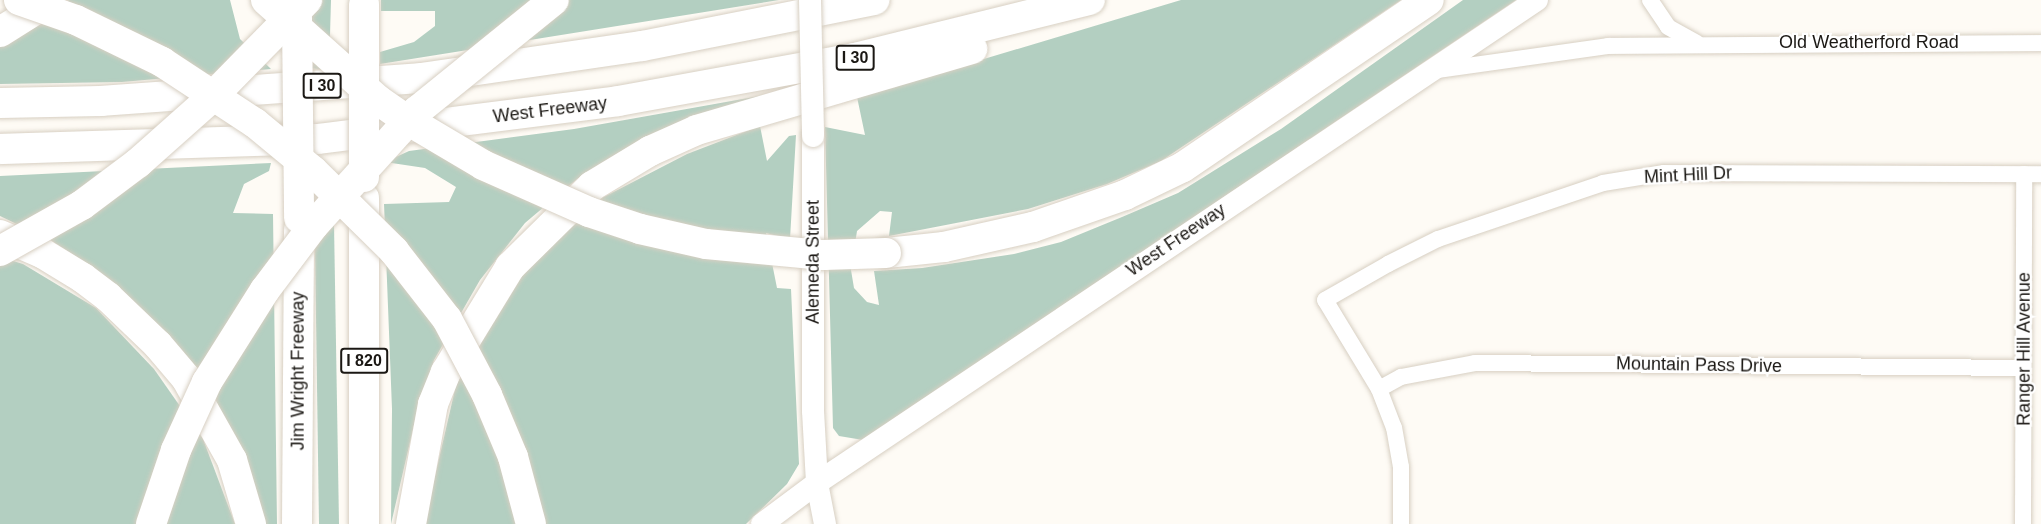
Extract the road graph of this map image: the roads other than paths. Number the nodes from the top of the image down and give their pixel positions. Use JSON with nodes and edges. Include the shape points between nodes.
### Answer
{"nodes":[{"id":1,"x":19,"y":0,"type":"edge"},
{"id":2,"x":51,"y":0,"type":"edge"},
{"id":3,"x":266,"y":0,"type":"edge"},
{"id":4,"x":297,"y":0,"type":"edge"},
{"id":5,"x":307,"y":0,"type":"edge"},
{"id":6,"x":554,"y":0,"type":"edge"},
{"id":7,"x":810,"y":0,"type":"edge"},
{"id":8,"x":874,"y":0,"type":"edge"},
{"id":9,"x":1090,"y":0,"type":"edge"},
{"id":10,"x":1097,"y":0,"type":"edge"},
{"id":11,"x":1429,"y":0,"type":"edge"},
{"id":12,"x":1537,"y":0,"type":"edge"},
{"id":13,"x":1650,"y":0,"type":"edge"},
{"id":14,"x":364,"y":2,"type":"edge"},
{"id":15,"x":0,"y":32,"type":"edge"},
{"id":16,"x":1698,"y":43,"type":"junction"},
{"id":17,"x":2041,"y":43,"type":"edge"},
{"id":18,"x":1431,"y":71,"type":"junction"},
{"id":19,"x":0,"y":103,"type":"edge"},
{"id":20,"x":0,"y":149,"type":"edge"},
{"id":21,"x":2033,"y":174,"type":"edge"},
{"id":22,"x":0,"y":235,"type":"edge"},
{"id":23,"x":0,"y":252,"type":"edge"},
{"id":24,"x":2023,"y":368,"type":"junction"},
{"id":25,"x":1379,"y":389,"type":"junction"},
{"id":26,"x":817,"y":483,"type":"junction"},
{"id":27,"x":151,"y":524,"type":"edge"},
{"id":28,"x":250,"y":524,"type":"edge"},
{"id":29,"x":297,"y":524,"type":"edge"},
{"id":30,"x":364,"y":524,"type":"edge"},
{"id":31,"x":411,"y":524,"type":"edge"},
{"id":32,"x":531,"y":524,"type":"edge"},
{"id":33,"x":762,"y":524,"type":"edge"},
{"id":34,"x":825,"y":524,"type":"edge"},
{"id":35,"x":1401,"y":524,"type":"edge"},
{"id":36,"x":2023,"y":524,"type":"edge"}],
"edges":[{"from":1,"to":32,"type":"highway","bridge":true,"via":[[76,20],[162,62],[255,123],[314,171],[394,251],[447,319],[487,395],[513,458]]},
{"from":2,"to":15,"type":"highway"},
{"from":3,"to":11,"type":"highway","bridge":true,"via":[[404,118],[483,165],[589,212],[640,229],[706,244],[823,255],[944,247],[1033,227],[1125,195],[1183,167]]},
{"from":4,"to":29,"type":"highway","name":"Jim Wright Freeway","bridge":true},
{"from":5,"to":23,"type":"highway","bridge":true,"via":[[210,99],[138,163],[82,206]]},
{"from":6,"to":27,"type":"highway","bridge":true,"via":[[417,111],[314,225],[265,290],[207,382],[176,450]]},
{"from":7,"to":26,"type":"main road","name":"Alemeda Street","bridge":true},
{"from":8,"to":19,"type":"highway","number":"I 30","via":[[642,46],[422,78],[100,101]]},
{"from":9,"to":20,"type":"highway","name":"West Freeway","number":"I 30","via":[[855,58],[618,101],[318,139]]},
{"from":10,"to":31,"type":"highway","via":[[1080,15],[1032,31],[697,130],[650,151],[592,186],[510,267],[446,372],[432,404]]},
{"from":12,"to":18,"type":"main road","name":"West Freeway"},
{"from":13,"to":16,"type":"street","name":"Old Weatherford Road","via":[[1668,27]]},
{"from":14,"to":30,"type":"highway","number":"I 820","bridge":true},
{"from":16,"to":17,"type":"street","name":"Old Weatherford Road"},
{"from":16,"to":18,"type":"street","name":"Old Weatherford Road","via":[[1608,46]]},
{"from":18,"to":26,"type":"main road","name":"West Freeway"},
{"from":21,"to":24,"type":"street","name":"Ranger Hill Avenue"},
{"from":21,"to":25,"type":"street","name":"Mint Hill Dr","via":[[1664,172],[1603,183],[1438,239],[1325,300]]},
{"from":22,"to":28,"type":"highway","via":[[42,253],[83,278],[158,345],[186,378],[232,460]]},
{"from":24,"to":25,"type":"street","name":"Mountain Pass Drive","via":[[1475,363],[1401,377]]},
{"from":24,"to":36,"type":"street","name":"Ranger Hill Avenue"},
{"from":25,"to":35,"type":"street","via":[[1394,428],[1401,467]]},
{"from":26,"to":33,"type":"main road","name":"West Freeway"},
{"from":26,"to":34,"type":"main road","name":"Alemeda Street"}]}
